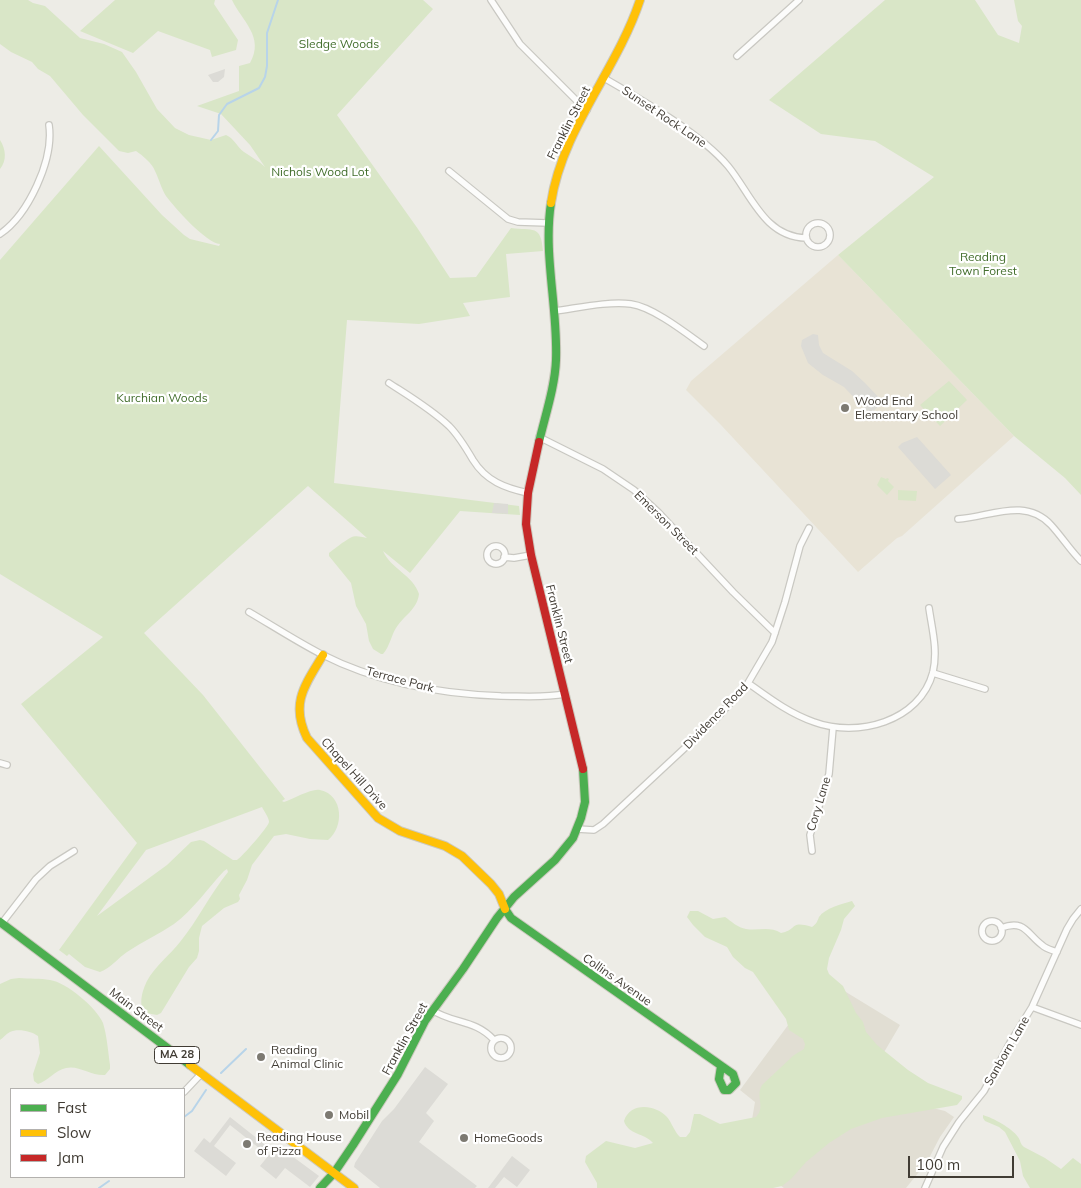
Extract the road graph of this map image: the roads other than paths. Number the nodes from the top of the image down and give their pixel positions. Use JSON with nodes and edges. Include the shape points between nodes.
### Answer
{"nodes":[{"id":1,"x":491,"y":0,"type":"edge"},
{"id":2,"x":640,"y":0,"type":"edge"},
{"id":3,"x":799,"y":0,"type":"edge"},
{"id":4,"x":737,"y":56,"type":"dead end"},
{"id":5,"x":604,"y":78,"type":"junction"},
{"id":6,"x":587,"y":110,"type":"junction"},
{"id":7,"x":49,"y":126,"type":"dead end"},
{"id":8,"x":450,"y":171,"type":"dead end"},
{"id":9,"x":548,"y":223,"type":"junction"},
{"id":10,"x":0,"y":234,"type":"edge"},
{"id":11,"x":806,"y":238,"type":"junction"},
{"id":12,"x":555,"y":311,"type":"junction"},
{"id":13,"x":704,"y":346,"type":"dead end"},
{"id":14,"x":389,"y":383,"type":"dead end"},
{"id":15,"x":539,"y":437,"type":"junction"},
{"id":16,"x":528,"y":493,"type":"junction"},
{"id":17,"x":958,"y":519,"type":"dead end"},
{"id":18,"x":809,"y":528,"type":"dead end"},
{"id":19,"x":531,"y":555,"type":"junction"},
{"id":20,"x":504,"y":557,"type":"dead end"},
{"id":21,"x":1081,"y":562,"type":"edge"},
{"id":22,"x":929,"y":608,"type":"dead end"},
{"id":23,"x":249,"y":612,"type":"dead end"},
{"id":24,"x":775,"y":633,"type":"junction"},
{"id":25,"x":323,"y":655,"type":"junction"},
{"id":26,"x":932,"y":673,"type":"junction"},
{"id":27,"x":748,"y":683,"type":"junction"},
{"id":28,"x":985,"y":690,"type":"dead end"},
{"id":29,"x":565,"y":694,"type":"junction"},
{"id":30,"x":833,"y":728,"type":"junction"},
{"id":31,"x":0,"y":762,"type":"edge"},
{"id":32,"x":8,"y":765,"type":"dead end"},
{"id":33,"x":577,"y":829,"type":"junction"},
{"id":34,"x":74,"y":851,"type":"dead end"},
{"id":35,"x":812,"y":851,"type":"dead end"},
{"id":36,"x":504,"y":908,"type":"junction"},
{"id":37,"x":1081,"y":909,"type":"edge"},
{"id":38,"x":1,"y":922,"type":"edge"},
{"id":39,"x":1001,"y":928,"type":"dead end"},
{"id":40,"x":1057,"y":952,"type":"junction"},
{"id":41,"x":1032,"y":1008,"type":"junction"},
{"id":42,"x":432,"y":1010,"type":"junction"},
{"id":43,"x":1081,"y":1025,"type":"edge"},
{"id":44,"x":494,"y":1040,"type":"dead end"},
{"id":45,"x":721,"y":1066,"type":"dead end"},
{"id":46,"x":201,"y":1074,"type":"junction"},
{"id":47,"x":185,"y":1091,"type":"edge"},
{"id":48,"x":334,"y":1172,"type":"junction"},
{"id":49,"x":320,"y":1188,"type":"edge"},
{"id":50,"x":354,"y":1188,"type":"edge"},
{"id":51,"x":925,"y":1188,"type":"edge"}],
"edges":[{"from":1,"to":6,"type":"street","via":[[520,44]]},
{"from":2,"to":5,"type":"main road","name":"Franklin Street","via":[[632,24]]},
{"from":3,"to":4,"type":"street"},
{"from":5,"to":6,"type":"main road","name":"Franklin Street"},
{"from":5,"to":11,"type":"street","name":"Sunset Rock Lane","via":[[708,146],[733,172],[755,208],[771,224],[788,234]]},
{"from":6,"to":9,"type":"main road","name":"Franklin Street","via":[[558,170]]},
{"from":7,"to":10,"type":"street","via":[[44,169],[14,222]]},
{"from":8,"to":9,"type":"street","via":[[508,219]]},
{"from":9,"to":12,"type":"main road","name":"Franklin Street"},
{"from":11,"to":11,"type":"street","name":"Sunset Rock Lane","via":[[811,246],[821,248],[831,233],[826,225],[816,223],[808,228]]},
{"from":12,"to":13,"type":"street","via":[[632,304],[651,311]]},
{"from":12,"to":15,"type":"main road","name":"Franklin Street","via":[[556,362]]},
{"from":14,"to":16,"type":"street","via":[[448,426],[489,478]]},
{"from":15,"to":16,"type":"main road","name":"Franklin Street"},
{"from":15,"to":24,"type":"street","name":"Emerson Street","via":[[603,469],[634,490]]},
{"from":16,"to":19,"type":"main road","name":"Franklin Street","via":[[526,524]]},
{"from":17,"to":21,"type":"street","via":[[1006,510],[1028,511],[1050,525]]},
{"from":18,"to":24,"type":"street","name":"Dividence Road","via":[[800,546]]},
{"from":19,"to":20,"type":"street"},
{"from":19,"to":29,"type":"main road","name":"Franklin Street"},
{"from":22,"to":26,"type":"street","via":[[934,640]]},
{"from":23,"to":25,"type":"street","name":"Terrace Park"},
{"from":24,"to":27,"type":"street","name":"Dividence Road"},
{"from":25,"to":29,"type":"street","name":"Terrace Park","via":[[393,680],[444,692],[526,696]]},
{"from":25,"to":36,"type":"main road","name":"Chapel Hill Drive","via":[[299,701],[299,720],[307,738],[374,815],[393,828],[458,853],[496,890]]},
{"from":26,"to":28,"type":"street"},
{"from":26,"to":30,"type":"street","via":[[918,699],[893,718],[868,726]]},
{"from":27,"to":30,"type":"street","via":[[797,715]]},
{"from":27,"to":33,"type":"street","name":"Dividence Road","via":[[716,719],[603,824],[594,830]]},
{"from":29,"to":33,"type":"main road","name":"Franklin Street","via":[[585,780],[584,802]]},
{"from":30,"to":35,"type":"street","name":"Cory Lane","via":[[829,774],[810,835]]},
{"from":31,"to":32,"type":"street"},
{"from":33,"to":36,"type":"main road","name":"Franklin Street","via":[[561,854]]},
{"from":34,"to":38,"type":"street","via":[[50,866]]},
{"from":36,"to":42,"type":"main road","name":"Franklin Street"},
{"from":36,"to":45,"type":"main road","name":"Collins Avenue","via":[[511,918]]},
{"from":37,"to":40,"type":"street","name":"Sanborn Lane","via":[[1070,923]]},
{"from":38,"to":46,"type":"main road","name":"Main Street","number":"MA 28"},
{"from":39,"to":40,"type":"street","via":[[1023,928],[1042,945]]},
{"from":40,"to":41,"type":"street","name":"Sanborn Lane"},
{"from":41,"to":43,"type":"street"},
{"from":41,"to":51,"type":"street","name":"Sanborn Lane","via":[[984,1091],[943,1147]]},
{"from":42,"to":44,"type":"street","via":[[477,1026]]},
{"from":42,"to":48,"type":"main road","name":"Franklin Street","via":[[392,1084]]},
{"from":46,"to":47,"type":"street"},
{"from":46,"to":48,"type":"main road","name":"Main Street","number":"MA 28"},
{"from":48,"to":49,"type":"main road","name":"Franklin Street"},
{"from":48,"to":50,"type":"main road","name":"Main Street","number":"MA 28"}]}
